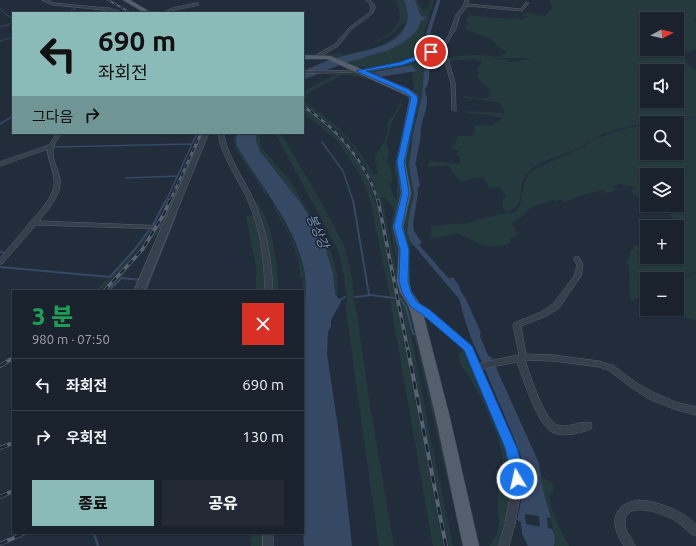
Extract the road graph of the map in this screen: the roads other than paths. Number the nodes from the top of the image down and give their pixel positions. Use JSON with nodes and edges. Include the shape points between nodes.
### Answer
{"nodes":[{"id":1,"x":44,"y":0,"type":"edge"},
{"id":2,"x":368,"y":0,"type":"edge"},
{"id":3,"x":129,"y":1,"type":"edge"},
{"id":4,"x":466,"y":3,"type":"edge"},
{"id":5,"x":527,"y":3,"type":"dead end"},
{"id":6,"x":198,"y":4,"type":"dead end"},
{"id":7,"x":95,"y":8,"type":"joint"},
{"id":8,"x":119,"y":12,"type":"edge"},
{"id":9,"x":147,"y":12,"type":"edge"},
{"id":10,"x":166,"y":12,"type":"edge"},
{"id":11,"x":318,"y":56,"type":"junction"},
{"id":12,"x":304,"y":57,"type":"edge"},
{"id":13,"x":407,"y":62,"type":"junction"},
{"id":14,"x":359,"y":71,"type":"junction"},
{"id":15,"x":304,"y":72,"type":"edge"},
{"id":16,"x":454,"y":110,"type":"dead end"},
{"id":17,"x":59,"y":134,"type":"edge"},
{"id":18,"x":206,"y":134,"type":"edge"},
{"id":19,"x":221,"y":134,"type":"edge"},
{"id":20,"x":49,"y":147,"type":"junction"},
{"id":21,"x":0,"y":164,"type":"edge"},
{"id":22,"x":33,"y":223,"type":"junction"},
{"id":23,"x":166,"y":228,"type":"junction"},
{"id":24,"x":577,"y":259,"type":"dead end"},
{"id":25,"x":0,"y":262,"type":"edge"},
{"id":26,"x":139,"y":290,"type":"edge"},
{"id":27,"x":269,"y":290,"type":"edge"},
{"id":28,"x":414,"y":304,"type":"junction"},
{"id":29,"x":522,"y":358,"type":"junction"},
{"id":30,"x":479,"y":366,"type":"junction"},
{"id":31,"x":696,"y":411,"type":"edge"},
{"id":32,"x":588,"y":426,"type":"dead end"},
{"id":33,"x":696,"y":531,"type":"edge"},
{"id":34,"x":268,"y":534,"type":"edge"},
{"id":35,"x":268,"y":546,"type":"edge"},
{"id":36,"x":471,"y":546,"type":"edge"},
{"id":37,"x":504,"y":546,"type":"edge"},
{"id":38,"x":630,"y":546,"type":"edge"}],
"edges":[{"from":1,"to":7,"type":"street","via":[[53,4]]},
{"from":2,"to":11,"type":"street","via":[[373,8],[371,13],[351,28],[334,47]]},
{"from":3,"to":9,"type":"main road"},
{"from":4,"to":5,"type":"street","via":[[522,10]]},
{"from":4,"to":13,"type":"street","via":[[458,15],[452,33],[440,48]]},
{"from":6,"to":10,"type":"street"},
{"from":7,"to":8,"type":"street","via":[[109,8]]},
{"from":11,"to":12,"type":"main road"},
{"from":11,"to":14,"type":"main road","via":[[328,57]]},
{"from":13,"to":14,"type":"street"},
{"from":13,"to":16,"type":"street","via":[[446,58],[452,82]]},
{"from":14,"to":15,"type":"street"},
{"from":14,"to":28,"type":"main road","via":[[406,91],[414,98],[401,162],[406,193],[398,226],[404,250],[403,281],[406,292]]},
{"from":17,"to":20,"type":"street"},
{"from":18,"to":23,"type":"street"},
{"from":19,"to":27,"type":"street","via":[[229,159],[258,219],[265,243]]},
{"from":20,"to":21,"type":"street"},
{"from":20,"to":22,"type":"street","via":[[57,189],[52,200]]},
{"from":22,"to":23,"type":"street"},
{"from":22,"to":25,"type":"street"},
{"from":23,"to":26,"type":"street"},
{"from":24,"to":29,"type":"street","via":[[580,265],[576,276],[561,302],[544,314],[517,325]]},
{"from":28,"to":30,"type":"street","via":[[465,344]]},
{"from":28,"to":36,"type":"main road","via":[[443,418]]},
{"from":29,"to":30,"type":"street"},
{"from":29,"to":31,"type":"street","via":[[554,358],[605,366],[652,396]]},
{"from":29,"to":32,"type":"street","via":[[532,391],[550,426],[562,430]]},
{"from":30,"to":37,"type":"street","via":[[517,469],[517,486]]},
{"from":33,"to":38,"type":"street","via":[[668,512],[631,505],[623,510],[619,523]]},
{"from":34,"to":35,"type":"street"}]}
